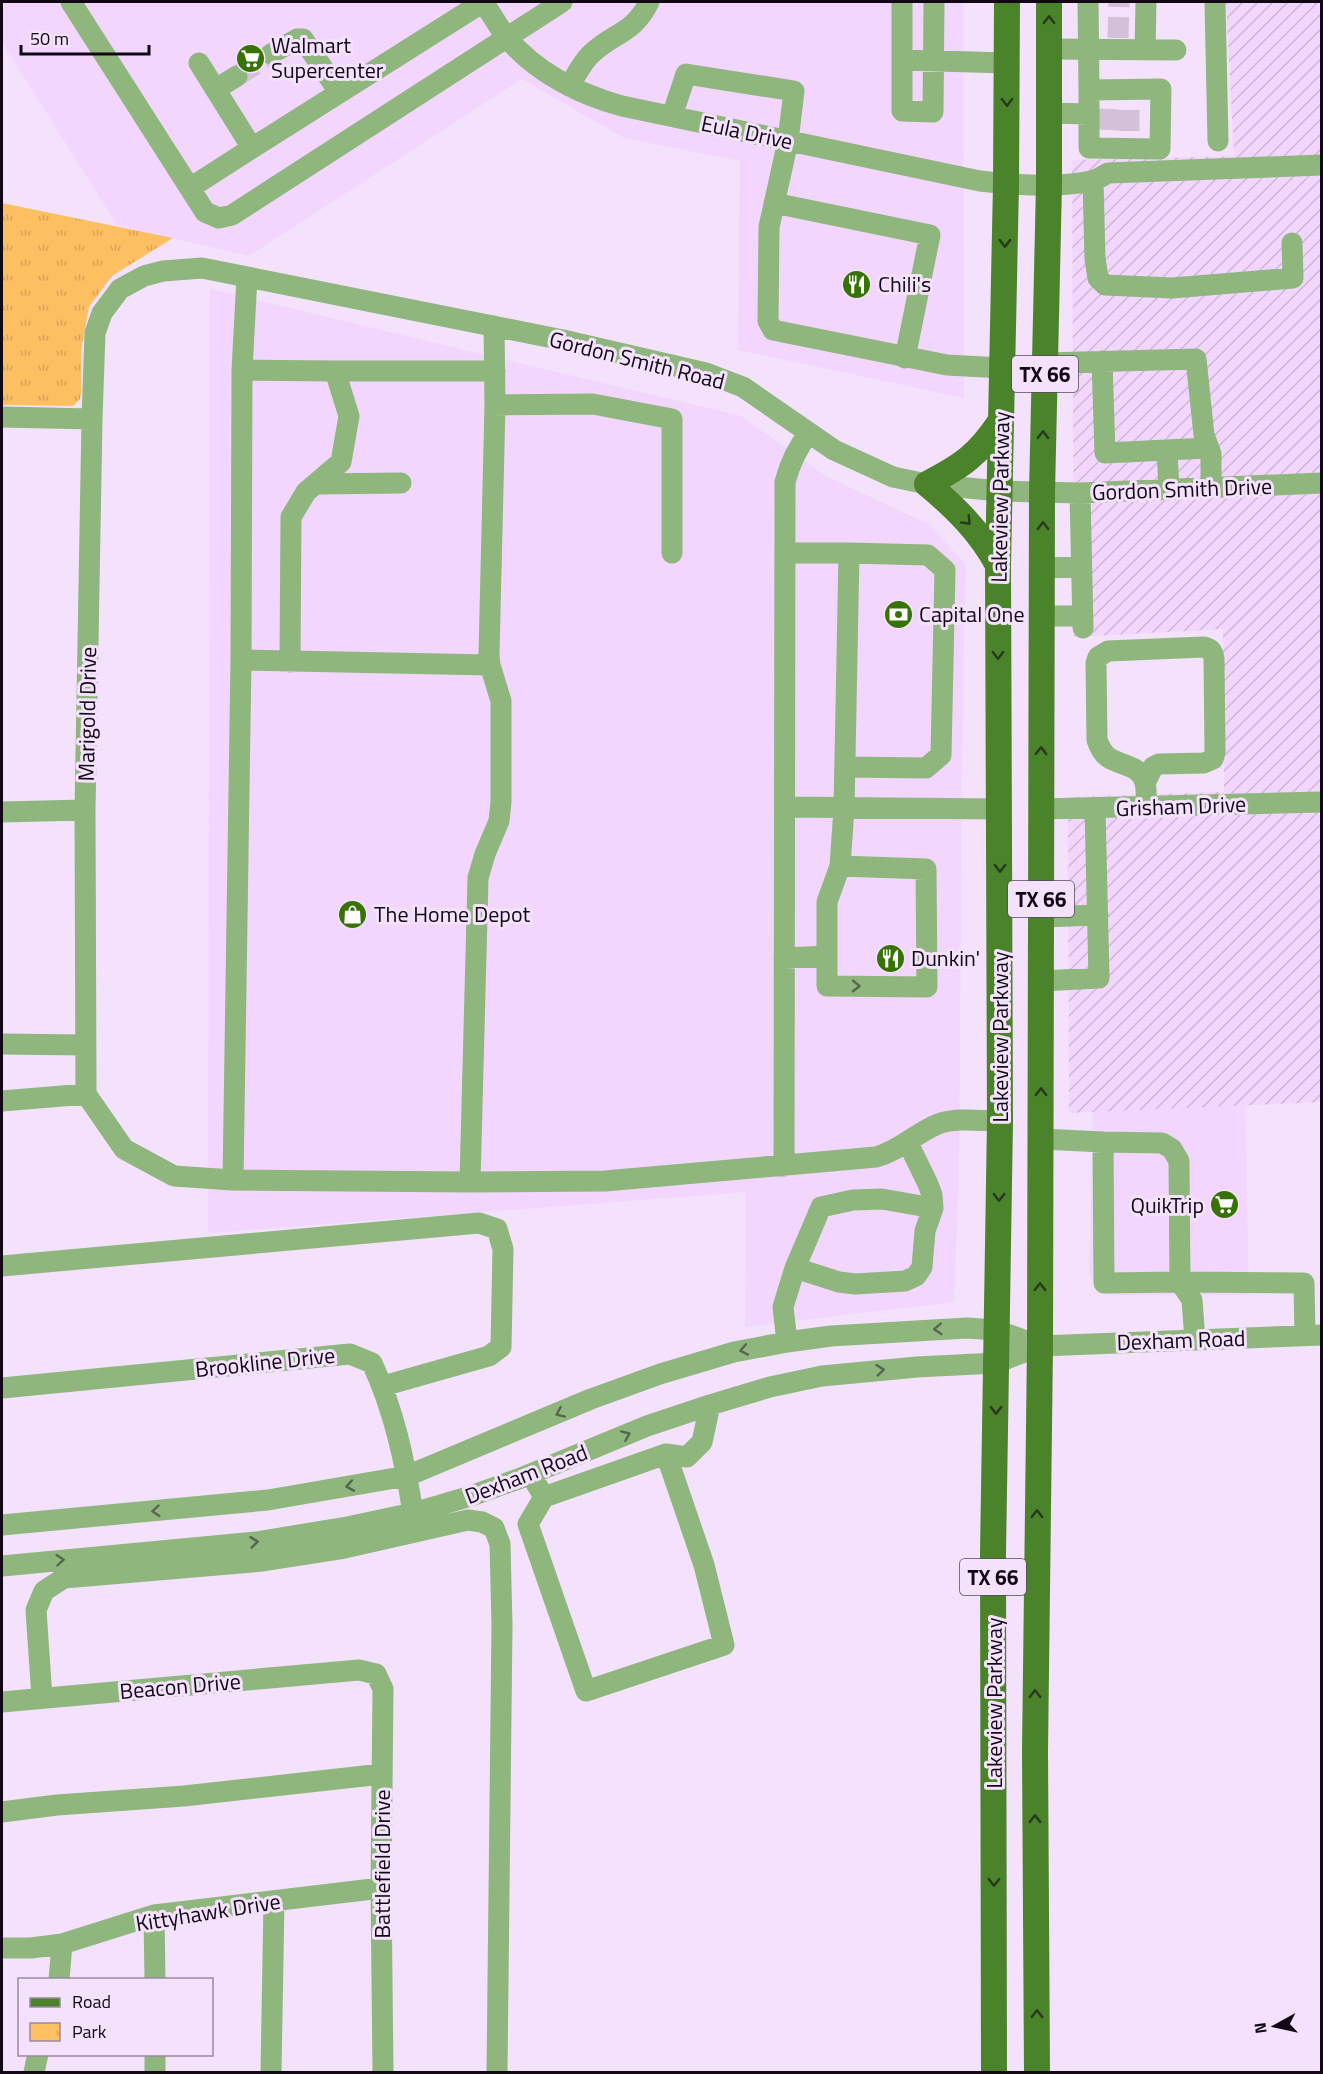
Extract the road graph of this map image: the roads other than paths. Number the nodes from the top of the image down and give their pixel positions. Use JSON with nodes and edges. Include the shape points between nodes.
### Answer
{"nodes":[{"id":1,"x":71,"y":2,"type":"edge"},
{"id":2,"x":483,"y":2,"type":"edge"},
{"id":3,"x":562,"y":2,"type":"edge"},
{"id":4,"x":649,"y":2,"type":"edge"},
{"id":5,"x":902,"y":2,"type":"edge"},
{"id":6,"x":934,"y":2,"type":"edge"},
{"id":7,"x":1007,"y":2,"type":"edge"},
{"id":8,"x":1049,"y":2,"type":"edge"},
{"id":9,"x":1088,"y":2,"type":"edge"},
{"id":10,"x":1146,"y":2,"type":"edge"},
{"id":11,"x":1215,"y":2,"type":"edge"},
{"id":12,"x":507,"y":37,"type":"junction"},
{"id":13,"x":1049,"y":49,"type":"junction"},
{"id":14,"x":1145,"y":50,"type":"junction"},
{"id":15,"x":1176,"y":50,"type":"dead end"},
{"id":16,"x":1089,"y":51,"type":"junction"},
{"id":17,"x":271,"y":54,"type":"tunnel mouth"},
{"id":18,"x":902,"y":60,"type":"junction"},
{"id":19,"x":934,"y":61,"type":"junction"},
{"id":20,"x":199,"y":63,"type":"dead end"},
{"id":21,"x":1007,"y":63,"type":"junction"},
{"id":22,"x":237,"y":76,"type":"tunnel mouth"},
{"id":23,"x":569,"y":86,"type":"junction"},
{"id":24,"x":216,"y":89,"type":"junction"},
{"id":25,"x":339,"y":92,"type":"junction"},
{"id":26,"x":1115,"y":97,"type":"junction"},
{"id":27,"x":1049,"y":113,"type":"junction"},
{"id":28,"x":1089,"y":114,"type":"junction"},
{"id":29,"x":672,"y":116,"type":"junction"},
{"id":30,"x":788,"y":141,"type":"junction"},
{"id":31,"x":1218,"y":141,"type":"dead end"},
{"id":32,"x":252,"y":148,"type":"junction"},
{"id":33,"x":1322,"y":165,"type":"edge"},
{"id":34,"x":1093,"y":181,"type":"junction"},
{"id":35,"x":1006,"y":184,"type":"junction"},
{"id":36,"x":1049,"y":184,"type":"junction"},
{"id":37,"x":190,"y":188,"type":"junction"},
{"id":38,"x":774,"y":203,"type":"junction"},
{"id":39,"x":1292,"y":243,"type":"dead end"},
{"id":40,"x":247,"y":277,"type":"junction"},
{"id":41,"x":494,"y":326,"type":"junction"},
{"id":42,"x":905,"y":358,"type":"junction"},
{"id":43,"x":1102,"y":361,"type":"junction"},
{"id":44,"x":1045,"y":363,"type":"junction"},
{"id":45,"x":1002,"y":368,"type":"junction"},
{"id":46,"x":242,"y":370,"type":"junction"},
{"id":47,"x":335,"y":371,"type":"junction"},
{"id":48,"x":495,"y":371,"type":"junction"},
{"id":49,"x":495,"y":405,"type":"junction"},
{"id":50,"x":2,"y":417,"type":"edge"},
{"id":51,"x":92,"y":420,"type":"junction"},
{"id":52,"x":1000,"y":422,"type":"junction"},
{"id":53,"x":809,"y":433,"type":"junction"},
{"id":54,"x":1208,"y":448,"type":"junction"},
{"id":55,"x":1167,"y":450,"type":"junction"},
{"id":56,"x":400,"y":483,"type":"dead end"},
{"id":57,"x":1322,"y":483,"type":"edge"},
{"id":58,"x":315,"y":484,"type":"junction"},
{"id":59,"x":927,"y":484,"type":"junction"},
{"id":60,"x":1211,"y":488,"type":"junction"},
{"id":61,"x":1169,"y":490,"type":"junction"},
{"id":62,"x":999,"y":491,"type":"junction"},
{"id":63,"x":1042,"y":493,"type":"junction"},
{"id":64,"x":1080,"y":493,"type":"junction"},
{"id":65,"x":672,"y":553,"type":"dead end"},
{"id":66,"x":785,"y":553,"type":"junction"},
{"id":67,"x":849,"y":553,"type":"junction"},
{"id":68,"x":998,"y":565,"type":"junction"},
{"id":69,"x":1081,"y":567,"type":"junction"},
{"id":70,"x":1043,"y":568,"type":"junction"},
{"id":71,"x":1042,"y":616,"type":"junction"},
{"id":72,"x":241,"y":660,"type":"junction"},
{"id":73,"x":290,"y":662,"type":"junction"},
{"id":74,"x":490,"y":665,"type":"junction"},
{"id":75,"x":845,"y":767,"type":"junction"},
{"id":76,"x":1145,"y":783,"type":"junction"},
{"id":77,"x":1322,"y":802,"type":"edge"},
{"id":78,"x":785,"y":807,"type":"junction"},
{"id":79,"x":1146,"y":807,"type":"junction"},
{"id":80,"x":844,"y":809,"type":"junction"},
{"id":81,"x":1000,"y":809,"type":"junction"},
{"id":82,"x":1040,"y":809,"type":"junction"},
{"id":83,"x":1095,"y":809,"type":"junction"},
{"id":84,"x":85,"y":810,"type":"junction"},
{"id":85,"x":2,"y":812,"type":"edge"},
{"id":86,"x":840,"y":866,"type":"junction"},
{"id":87,"x":1098,"y":915,"type":"junction"},
{"id":88,"x":1042,"y":917,"type":"junction"},
{"id":89,"x":827,"y":956,"type":"junction"},
{"id":90,"x":784,"y":958,"type":"junction"},
{"id":91,"x":1041,"y":981,"type":"junction"},
{"id":92,"x":2,"y":1044,"type":"edge"},
{"id":93,"x":85,"y":1045,"type":"junction"},
{"id":94,"x":86,"y":1094,"type":"junction"},
{"id":95,"x":2,"y":1101,"type":"edge"},
{"id":96,"x":1000,"y":1121,"type":"junction"},
{"id":97,"x":1041,"y":1139,"type":"junction"},
{"id":98,"x":1103,"y":1142,"type":"junction"},
{"id":99,"x":908,"y":1143,"type":"junction"},
{"id":100,"x":784,"y":1166,"type":"junction"},
{"id":101,"x":233,"y":1180,"type":"junction"},
{"id":102,"x":470,"y":1182,"type":"junction"},
{"id":103,"x":933,"y":1208,"type":"junction"},
{"id":104,"x":2,"y":1266,"type":"edge"},
{"id":105,"x":795,"y":1268,"type":"junction"},
{"id":106,"x":1180,"y":1282,"type":"junction"},
{"id":107,"x":996,"y":1330,"type":"junction"},
{"id":108,"x":1313,"y":1335,"type":"edge"},
{"id":109,"x":1195,"y":1340,"type":"junction"},
{"id":110,"x":787,"y":1342,"type":"junction"},
{"id":111,"x":1040,"y":1346,"type":"junction"},
{"id":112,"x":996,"y":1363,"type":"junction"},
{"id":113,"x":383,"y":1386,"type":"junction"},
{"id":114,"x":2,"y":1388,"type":"edge"},
{"id":115,"x":710,"y":1405,"type":"junction"},
{"id":116,"x":666,"y":1454,"type":"junction"},
{"id":117,"x":531,"y":1474,"type":"junction"},
{"id":118,"x":407,"y":1476,"type":"junction"},
{"id":119,"x":544,"y":1497,"type":"junction"},
{"id":120,"x":413,"y":1513,"type":"junction"},
{"id":121,"x":2,"y":1525,"type":"edge"},
{"id":122,"x":2,"y":1566,"type":"edge"},
{"id":123,"x":359,"y":1670,"type":"joint"},
{"id":124,"x":42,"y":1698,"type":"junction"},
{"id":125,"x":2,"y":1702,"type":"edge"},
{"id":126,"x":382,"y":1774,"type":"junction"},
{"id":127,"x":2,"y":1812,"type":"edge"},
{"id":128,"x":381,"y":1888,"type":"junction"},
{"id":129,"x":274,"y":1901,"type":"junction"},
{"id":130,"x":154,"y":1915,"type":"junction"},
{"id":131,"x":62,"y":1944,"type":"junction"},
{"id":132,"x":2,"y":1948,"type":"edge"},
{"id":133,"x":59,"y":1978,"type":"edge"},
{"id":134,"x":155,"y":1978,"type":"edge"},
{"id":135,"x":38,"y":2056,"type":"edge"},
{"id":136,"x":155,"y":2056,"type":"edge"},
{"id":137,"x":34,"y":2073,"type":"edge"},
{"id":138,"x":155,"y":2073,"type":"edge"},
{"id":139,"x":272,"y":2073,"type":"edge"},
{"id":140,"x":383,"y":2073,"type":"edge"},
{"id":141,"x":497,"y":2073,"type":"edge"},
{"id":142,"x":994,"y":2073,"type":"edge"},
{"id":143,"x":1038,"y":2073,"type":"edge"}],
"edges":[{"from":1,"to":37,"type":"street"},
{"from":2,"to":12,"type":"street","name":"Eula Drive"},
{"from":2,"to":25,"type":"street"},
{"from":3,"to":12,"type":"street"},
{"from":4,"to":23,"type":"street","via":[[633,26],[592,53]]},
{"from":5,"to":18,"type":"street"},
{"from":6,"to":19,"type":"street"},
{"from":7,"to":21,"type":"main road","name":"Lakeview Parkway","number":"TX 66"},
{"from":13,"to":8,"type":"main road","name":"Lakeview Parkway","number":"TX 66","one_way":true},
{"from":9,"to":16,"type":"street"},
{"from":10,"to":14,"type":"street"},
{"from":11,"to":31,"type":"street"},
{"from":12,"to":23,"type":"street","name":"Eula Drive"},
{"from":12,"to":37,"type":"street","via":[[232,215],[219,218],[205,212]]},
{"from":13,"to":16,"type":"street"},
{"from":13,"to":27,"type":"main road","name":"Lakeview Parkway","number":"TX 66"},
{"from":14,"to":15,"type":"street"},
{"from":14,"to":16,"type":"street","via":[[1118,44]]},
{"from":16,"to":26,"type":"street"},
{"from":17,"to":25,"type":"street","via":[[303,39]]},
{"from":18,"to":19,"type":"street"},
{"from":18,"to":19,"type":"street","via":[[902,111],[933,112]]},
{"from":19,"to":21,"type":"street"},
{"from":20,"to":24,"type":"street"},
{"from":21,"to":35,"type":"main road","name":"Lakeview Parkway","number":"TX 66","one_way":true},
{"from":22,"to":24,"type":"street"},
{"from":23,"to":29,"type":"street","name":"Eula Drive","via":[[600,100]]},
{"from":24,"to":32,"type":"street"},
{"from":25,"to":32,"type":"street"},
{"from":26,"to":28,"type":"street"},
{"from":26,"to":28,"type":"street","via":[[1161,89],[1160,149],[1118,140],[1089,148]]},
{"from":27,"to":28,"type":"street"},
{"from":27,"to":36,"type":"main road","name":"Lakeview Parkway","number":"TX 66"},
{"from":29,"to":30,"type":"street","name":"Eula Drive"},
{"from":29,"to":30,"type":"street","via":[[686,74],[794,91]]},
{"from":30,"to":35,"type":"street","name":"Eula Drive","via":[[980,182]]},
{"from":30,"to":38,"type":"street"},
{"from":32,"to":37,"type":"street"},
{"from":33,"to":34,"type":"street","name":"Eula Drive","via":[[1108,173]]},
{"from":34,"to":36,"type":"street","name":"Eula Drive"},
{"from":34,"to":39,"type":"street","via":[[1095,259],[1098,278],[1105,285],[1172,288],[1293,278]]},
{"from":35,"to":36,"type":"street","name":"Eula Drive"},
{"from":35,"to":45,"type":"main road","name":"Lakeview Parkway","number":"TX 66","one_way":true},
{"from":36,"to":44,"type":"main road","name":"Lakeview Parkway","number":"TX 66"},
{"from":38,"to":42,"type":"street","via":[[769,227],[768,321],[773,330]]},
{"from":38,"to":42,"type":"street","via":[[930,236]]},
{"from":40,"to":41,"type":"street","name":"Gordon Smith Road"},
{"from":40,"to":46,"type":"street"},
{"from":40,"to":51,"type":"street","name":"Marigold Drive","via":[[202,268],[178,269],[144,276],[120,290],[102,313],[95,333]]},
{"from":41,"to":48,"type":"street"},
{"from":41,"to":53,"type":"street","name":"Gordon Smith Road","via":[[706,373],[743,387]]},
{"from":42,"to":45,"type":"street"},
{"from":43,"to":44,"type":"street"},
{"from":43,"to":54,"type":"street","via":[[1196,359]]},
{"from":43,"to":55,"type":"street","via":[[1105,453]]},
{"from":63,"to":44,"type":"main road","name":"Lakeview Parkway","number":"TX 66","one_way":true},
{"from":45,"to":52,"type":"main road","name":"Lakeview Parkway","number":"TX 66"},
{"from":46,"to":47,"type":"street"},
{"from":46,"to":72,"type":"street"},
{"from":47,"to":48,"type":"street"},
{"from":47,"to":58,"type":"street","via":[[349,416],[341,462]]},
{"from":48,"to":49,"type":"street"},
{"from":49,"to":65,"type":"street","via":[[593,404],[672,419]]},
{"from":49,"to":74,"type":"street"},
{"from":50,"to":51,"type":"street"},
{"from":51,"to":84,"type":"street","name":"Marigold Drive"},
{"from":52,"to":59,"type":"main road","via":[[974,455]]},
{"from":52,"to":62,"type":"main road","name":"Lakeview Parkway","number":"TX 66"},
{"from":53,"to":59,"type":"street","name":"Gordon Smith Road","via":[[834,450],[893,477]]},
{"from":53,"to":66,"type":"street","via":[[794,455],[785,482]]},
{"from":54,"to":55,"type":"street"},
{"from":54,"to":60,"type":"street"},
{"from":55,"to":61,"type":"street"},
{"from":56,"to":58,"type":"street"},
{"from":57,"to":60,"type":"street","name":"Gordon Smith Drive"},
{"from":58,"to":73,"type":"street","via":[[291,517]]},
{"from":59,"to":62,"type":"street","name":"Gordon Smith Road"},
{"from":59,"to":68,"type":"main road","one_way":true,"via":[[974,527]]},
{"from":60,"to":61,"type":"street","name":"Gordon Smith Drive"},
{"from":61,"to":64,"type":"street","name":"Gordon Smith Drive"},
{"from":62,"to":63,"type":"street","name":"Gordon Smith Road"},
{"from":62,"to":68,"type":"main road","name":"Lakeview Parkway","number":"TX 66"},
{"from":63,"to":64,"type":"street","name":"Gordon Smith Drive"},
{"from":70,"to":63,"type":"main road","name":"Lakeview Parkway","number":"TX 66","one_way":true},
{"from":64,"to":69,"type":"street"},
{"from":66,"to":67,"type":"street"},
{"from":66,"to":78,"type":"street"},
{"from":67,"to":75,"type":"street"},
{"from":67,"to":75,"type":"street","via":[[928,555],[945,570],[942,755],[926,768]]},
{"from":68,"to":81,"type":"main road","name":"Lakeview Parkway","number":"TX 66","one_way":true},
{"from":69,"to":70,"type":"street"},
{"from":69,"to":71,"type":"street","via":[[1082,622]]},
{"from":70,"to":71,"type":"main road","name":"Lakeview Parkway","number":"TX 66"},
{"from":82,"to":71,"type":"main road","name":"Lakeview Parkway","number":"TX 66","one_way":true},
{"from":72,"to":73,"type":"street"},
{"from":72,"to":101,"type":"street"},
{"from":73,"to":74,"type":"street"},
{"from":74,"to":102,"type":"street","via":[[501,701],[501,802],[499,821],[478,878]]},
{"from":75,"to":80,"type":"street"},
{"from":76,"to":76,"type":"street","via":[[1131,766],[1110,759],[1097,740],[1098,657],[1108,651],[1210,648],[1214,659],[1213,759],[1204,763],[1159,764],[1149,772]]},
{"from":76,"to":79,"type":"street"},
{"from":77,"to":79,"type":"street","name":"Grisham Drive"},
{"from":78,"to":80,"type":"street"},
{"from":78,"to":90,"type":"street"},
{"from":79,"to":83,"type":"street","name":"Grisham Drive"},
{"from":80,"to":81,"type":"street"},
{"from":80,"to":86,"type":"street"},
{"from":81,"to":82,"type":"main road"},
{"from":81,"to":96,"type":"main road","name":"Lakeview Parkway","number":"TX 66","one_way":true},
{"from":82,"to":83,"type":"street","name":"Grisham Drive"},
{"from":82,"to":88,"type":"main road","name":"Lakeview Parkway","number":"TX 66"},
{"from":83,"to":87,"type":"street"},
{"from":84,"to":85,"type":"street"},
{"from":84,"to":93,"type":"street","name":"Marigold Drive"},
{"from":86,"to":89,"type":"street","via":[[827,902]]},
{"from":89,"to":86,"type":"street","one_way":true,"via":[[827,986],[927,987],[926,869]]},
{"from":87,"to":88,"type":"street"},
{"from":87,"to":91,"type":"street","via":[[1099,978]]},
{"from":88,"to":91,"type":"main road","name":"Lakeview Parkway","number":"TX 66"},
{"from":89,"to":90,"type":"street"},
{"from":90,"to":100,"type":"street"},
{"from":97,"to":91,"type":"main road","name":"Lakeview Parkway","number":"TX 66","one_way":true},
{"from":92,"to":93,"type":"street"},
{"from":93,"to":94,"type":"street","name":"Marigold Drive"},
{"from":94,"to":95,"type":"street"},
{"from":94,"to":101,"type":"street","via":[[124,1149],[174,1176]]},
{"from":96,"to":99,"type":"street","via":[[939,1124]]},
{"from":96,"to":107,"type":"main road","name":"Lakeview Parkway","number":"TX 66","one_way":true},
{"from":97,"to":98,"type":"street"},
{"from":111,"to":97,"type":"main road","name":"Lakeview Parkway","number":"TX 66","one_way":true},
{"from":98,"to":106,"type":"street","via":[[1162,1143],[1172,1149],[1179,1161]]},
{"from":98,"to":106,"type":"street","via":[[1104,1283]]},
{"from":99,"to":100,"type":"street","via":[[876,1157]]},
{"from":99,"to":103,"type":"street","via":[[932,1195]]},
{"from":100,"to":102,"type":"street","via":[[605,1181]]},
{"from":101,"to":102,"type":"street"},
{"from":103,"to":105,"type":"street","via":[[882,1199],[821,1207]]},
{"from":103,"to":105,"type":"street","via":[[925,1232],[922,1267],[916,1276],[905,1281],[855,1284]]},
{"from":104,"to":113,"type":"street","via":[[479,1223],[497,1229],[502,1249],[501,1347],[489,1356]]},
{"from":105,"to":110,"type":"street","via":[[783,1306]]},
{"from":106,"to":108,"type":"street","via":[[1304,1283]]},
{"from":106,"to":109,"type":"street","via":[[1192,1300]]},
{"from":107,"to":110,"type":"street","name":"Dexham Road","one_way":true,"via":[[901,1331]]},
{"from":107,"to":111,"type":"street","name":"Dexham Road"},
{"from":107,"to":112,"type":"main road","name":"Lakeview Parkway","number":"TX 66"},
{"from":108,"to":109,"type":"street","name":"Dexham Road"},
{"from":109,"to":111,"type":"street","name":"Dexham Road"},
{"from":110,"to":118,"type":"street","name":"Dexham Road","one_way":true,"via":[[734,1352],[660,1374]]},
{"from":111,"to":112,"type":"street","name":"Dexham Road"},
{"from":143,"to":111,"type":"main road","name":"Lakeview Parkway","number":"TX 66","one_way":true,"via":[[1035,1740]]},
{"from":115,"to":112,"type":"street","name":"Dexham Road","one_way":true,"via":[[822,1376]]},
{"from":112,"to":142,"type":"main road","name":"Lakeview Parkway","number":"TX 66","one_way":true},
{"from":113,"to":114,"type":"street","name":"Brookline Drive","via":[[372,1363],[350,1354]]},
{"from":113,"to":118,"type":"street","name":"Brookline Drive"},
{"from":115,"to":116,"type":"street","via":[[702,1442],[687,1457]]},
{"from":117,"to":115,"type":"street","name":"Dexham Road","one_way":true,"via":[[647,1426]]},
{"from":116,"to":119,"type":"street"},
{"from":116,"to":119,"type":"street","via":[[704,1565],[724,1645],[585,1691],[528,1524]]},
{"from":117,"to":119,"type":"street"},
{"from":117,"to":120,"type":"street","name":"Dexham Road"},
{"from":118,"to":120,"type":"street","name":"Brookline Drive"},
{"from":118,"to":121,"type":"street","name":"Dexham Road","one_way":true,"via":[[268,1500]]},
{"from":122,"to":120,"type":"street","name":"Dexham Road","one_way":true,"via":[[256,1542]]},
{"from":123,"to":124,"type":"street","name":"Beacon Drive"},
{"from":123,"to":126,"type":"street","name":"Battlefield Drive","via":[[376,1674],[383,1689]]},
{"from":124,"to":125,"type":"street","name":"Beacon Drive"},
{"from":124,"to":141,"type":"street","via":[[36,1610],[44,1591],[64,1578],[263,1561],[340,1549],[468,1520],[494,1528],[500,1544],[502,1624]]},
{"from":126,"to":127,"type":"street"},
{"from":126,"to":128,"type":"street","name":"Battlefield Drive"},
{"from":128,"to":129,"type":"street","name":"Kittyhawk Drive"},
{"from":128,"to":140,"type":"street","name":"Battlefield Drive"},
{"from":129,"to":130,"type":"street","name":"Kittyhawk Drive"},
{"from":129,"to":139,"type":"street"},
{"from":130,"to":131,"type":"street","name":"Kittyhawk Drive"},
{"from":130,"to":134,"type":"street"},
{"from":131,"to":132,"type":"street","name":"Kittyhawk Drive"},
{"from":131,"to":133,"type":"street"},
{"from":135,"to":137,"type":"street"},
{"from":136,"to":138,"type":"street"}]}
